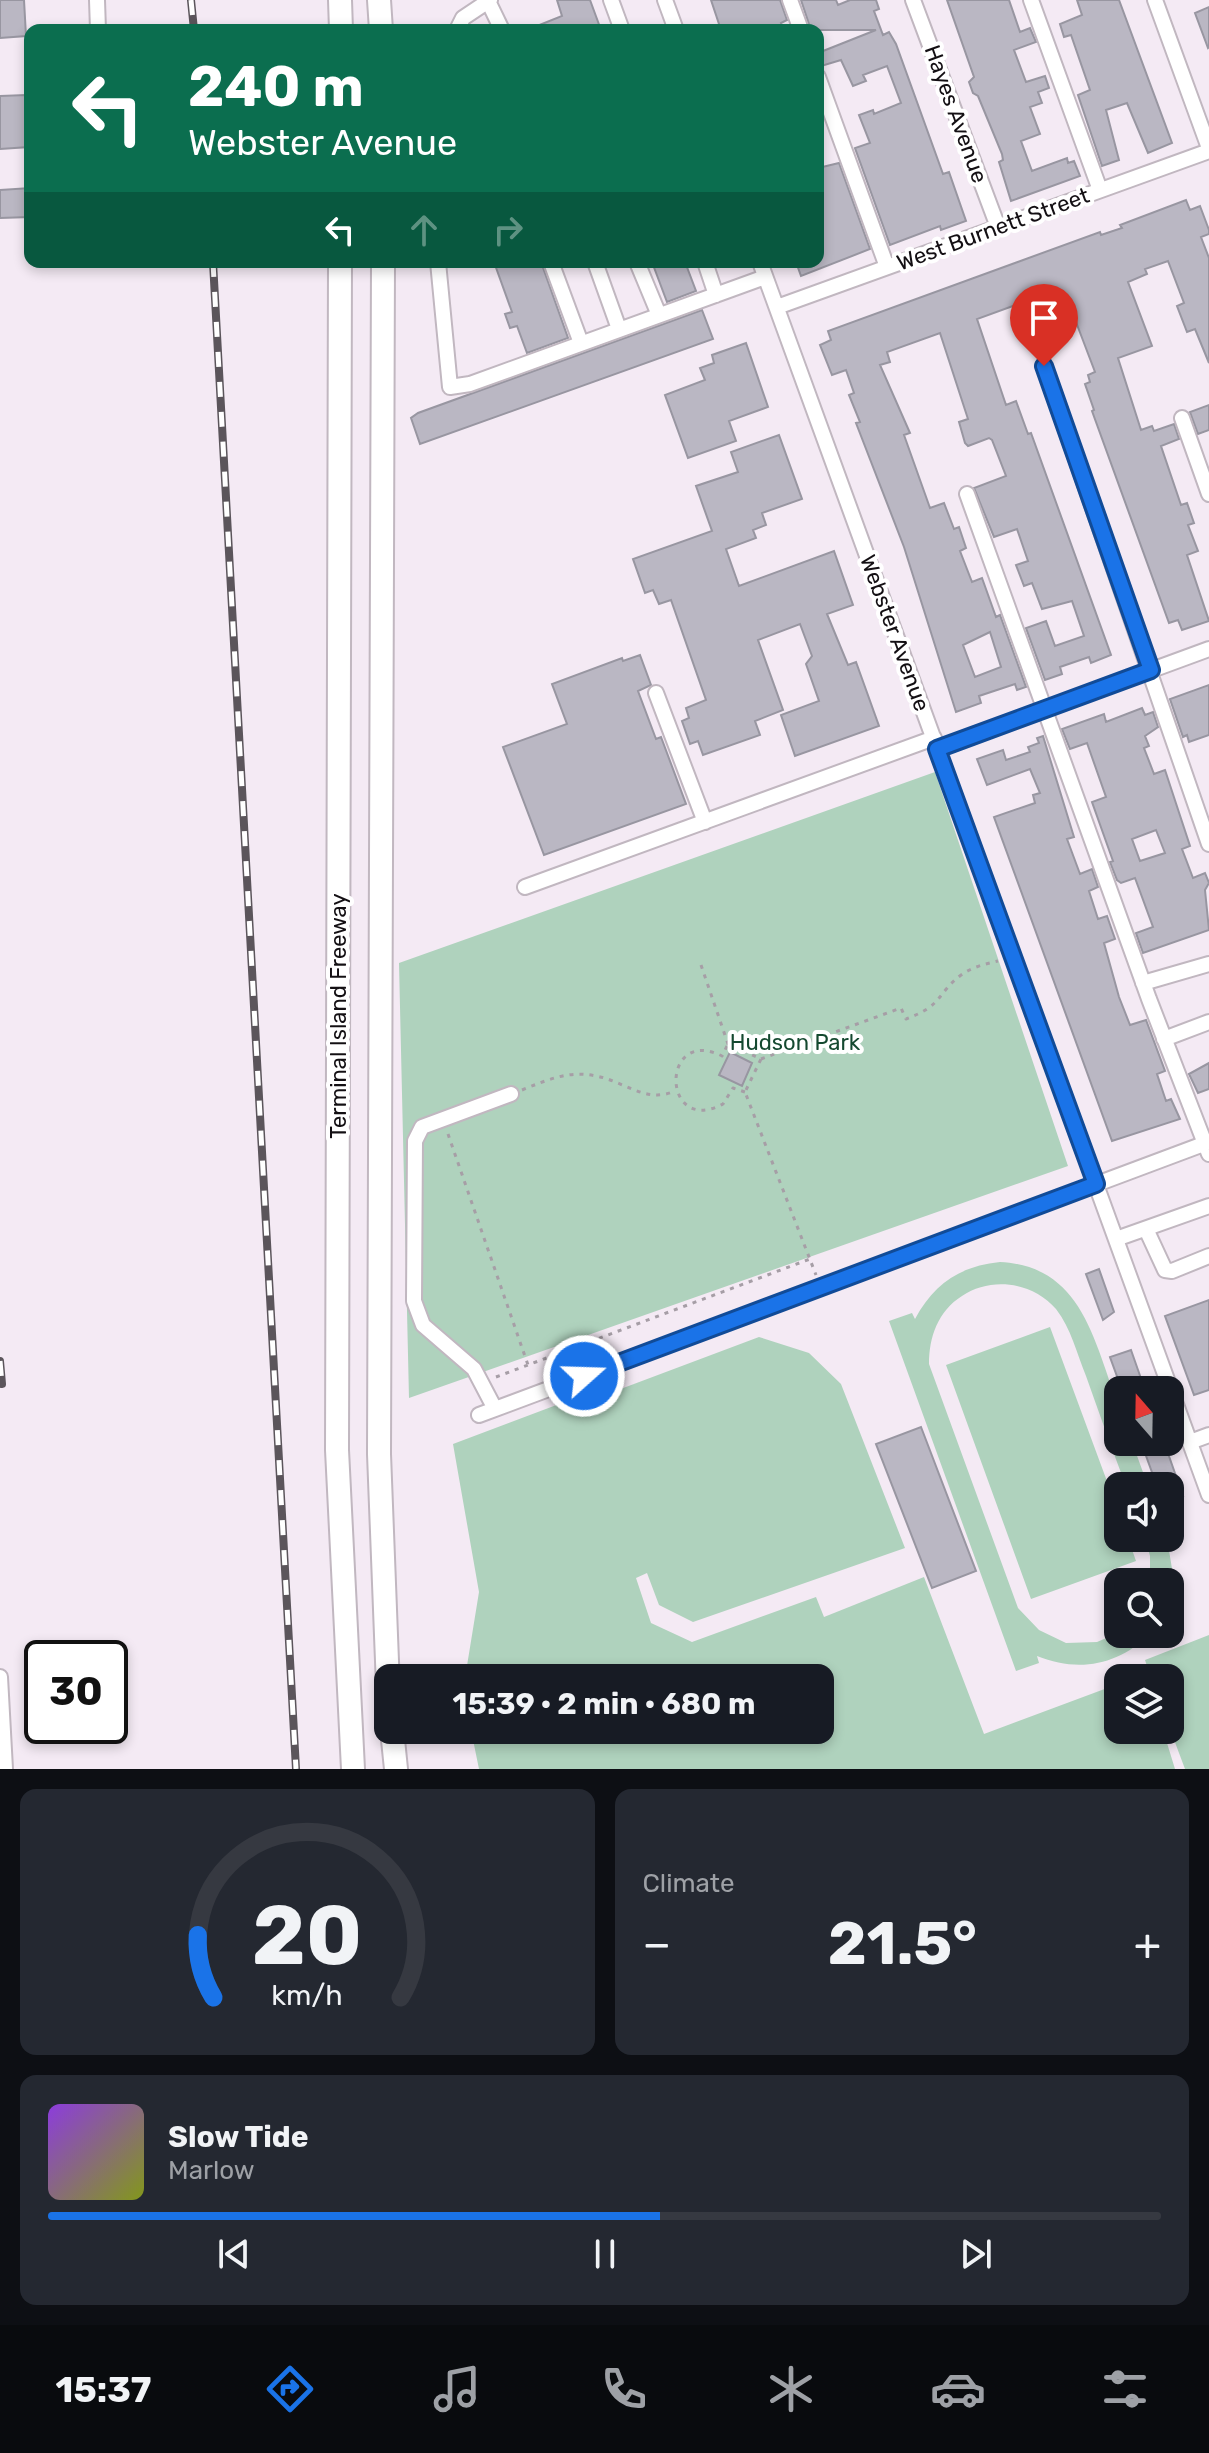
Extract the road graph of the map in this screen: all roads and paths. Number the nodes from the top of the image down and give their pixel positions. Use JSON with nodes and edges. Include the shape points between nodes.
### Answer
{"nodes":[{"id":1,"x":97,"y":0,"type":"edge"},
{"id":2,"x":340,"y":0,"type":"edge"},
{"id":3,"x":379,"y":0,"type":"edge"},
{"id":4,"x":611,"y":0,"type":"edge"},
{"id":5,"x":665,"y":0,"type":"edge"},
{"id":6,"x":790,"y":0,"type":"edge"},
{"id":7,"x":913,"y":0,"type":"edge"},
{"id":8,"x":1031,"y":0,"type":"edge"},
{"id":9,"x":1155,"y":0,"type":"edge"},
{"id":10,"x":489,"y":1,"type":"edge"},
{"id":11,"x":98,"y":24,"type":"edge"},
{"id":12,"x":341,"y":24,"type":"edge"},
{"id":13,"x":381,"y":24,"type":"edge"},
{"id":14,"x":460,"y":24,"type":"edge"},
{"id":15,"x":499,"y":24,"type":"edge"},
{"id":16,"x":620,"y":24,"type":"edge"},
{"id":17,"x":674,"y":24,"type":"edge"},
{"id":18,"x":799,"y":24,"type":"edge"},
{"id":19,"x":824,"y":94,"type":"edge"},
{"id":20,"x":1209,"y":150,"type":"edge"},
{"id":21,"x":1100,"y":190,"type":"junction"},
{"id":22,"x":998,"y":227,"type":"junction"},
{"id":23,"x":887,"y":267,"type":"junction"},
{"id":24,"x":340,"y":268,"type":"edge"},
{"id":25,"x":383,"y":268,"type":"edge"},
{"id":26,"x":439,"y":268,"type":"edge"},
{"id":27,"x":553,"y":268,"type":"edge"},
{"id":28,"x":597,"y":268,"type":"edge"},
{"id":29,"x":639,"y":268,"type":"edge"},
{"id":30,"x":707,"y":268,"type":"edge"},
{"id":31,"x":763,"y":269,"type":"edge"},
{"id":32,"x":716,"y":295,"type":"junction"},
{"id":33,"x":777,"y":307,"type":"junction"},
{"id":34,"x":659,"y":315,"type":"junction"},
{"id":35,"x":619,"y":329,"type":"junction"},
{"id":36,"x":581,"y":343,"type":"junction"},
{"id":37,"x":1044,"y":366,"type":"dead end"},
{"id":38,"x":1182,"y":418,"type":"dead end"},
{"id":39,"x":967,"y":494,"type":"dead end"},
{"id":40,"x":1209,"y":494,"type":"edge"},
{"id":41,"x":1209,"y":649,"type":"edge"},
{"id":42,"x":1151,"y":670,"type":"junction"},
{"id":43,"x":656,"y":693,"type":"dead end"},
{"id":44,"x":1045,"y":710,"type":"junction"},
{"id":45,"x":936,"y":744,"type":"junction"},
{"id":46,"x":705,"y":822,"type":"junction"},
{"id":47,"x":1209,"y":844,"type":"edge"},
{"id":48,"x":525,"y":887,"type":"dead end"},
{"id":49,"x":1013,"y":956,"type":"junction"},
{"id":50,"x":1209,"y":964,"type":"edge"},
{"id":51,"x":701,"y":965,"type":"dead end"},
{"id":52,"x":1143,"y":983,"type":"junction"},
{"id":53,"x":1209,"y":1022,"type":"edge"},
{"id":54,"x":1164,"y":1039,"type":"junction"},
{"id":55,"x":728,"y":1044,"type":"junction"},
{"id":56,"x":761,"y":1059,"type":"junction"},
{"id":57,"x":677,"y":1091,"type":"junction"},
{"id":58,"x":745,"y":1092,"type":"junction"},
{"id":59,"x":511,"y":1094,"type":"joint"},
{"id":60,"x":442,"y":1118,"type":"junction"},
{"id":61,"x":1207,"y":1147,"type":"edge"},
{"id":62,"x":1096,"y":1184,"type":"junction"},
{"id":63,"x":1209,"y":1206,"type":"edge"},
{"id":64,"x":1146,"y":1229,"type":"junction"},
{"id":65,"x":1116,"y":1239,"type":"junction"},
{"id":66,"x":1209,"y":1256,"type":"edge"},
{"id":67,"x":810,"y":1259,"type":"junction"},
{"id":68,"x":821,"y":1287,"type":"junction"},
{"id":69,"x":528,"y":1365,"type":"junction"},
{"id":70,"x":481,"y":1382,"type":"junction"},
{"id":71,"x":495,"y":1409,"type":"junction"},
{"id":72,"x":479,"y":1415,"type":"dead end"},
{"id":73,"x":1209,"y":1435,"type":"edge"},
{"id":74,"x":1190,"y":1442,"type":"junction"},
{"id":75,"x":1209,"y":1495,"type":"edge"},
{"id":76,"x":387,"y":1664,"type":"edge"},
{"id":77,"x":0,"y":1677,"type":"edge"},
{"id":78,"x":393,"y":1744,"type":"edge"},
{"id":79,"x":5,"y":1769,"type":"edge"},
{"id":80,"x":353,"y":1769,"type":"edge"},
{"id":81,"x":396,"y":1769,"type":"edge"}],
"edges":[{"from":1,"to":11,"type":"street"},
{"from":2,"to":12,"type":"highway"},
{"from":3,"to":13,"type":"highway"},
{"from":4,"to":16,"type":"street"},
{"from":5,"to":17,"type":"street"},
{"from":6,"to":18,"type":"street"},
{"from":7,"to":22,"type":"street","name":"Hayes Avenue"},
{"from":8,"to":21,"type":"street"},
{"from":9,"to":20,"type":"street"},
{"from":10,"to":14,"type":"street"},
{"from":10,"to":15,"type":"street"},
{"from":19,"to":23,"type":"street"},
{"from":20,"to":21,"type":"street","name":"West Burnett Street"},
{"from":21,"to":22,"type":"street","name":"West Burnett Street"},
{"from":22,"to":23,"type":"street","name":"West Burnett Street"},
{"from":23,"to":33,"type":"street","name":"West Burnett Street"},
{"from":24,"to":80,"type":"highway","name":"Terminal Island Freeway","via":[[337,1450]]},
{"from":25,"to":76,"type":"highway","name":"Terminal Island Freeway","via":[[379,1454]]},
{"from":26,"to":36,"type":"street","via":[[450,387]]},
{"from":27,"to":36,"type":"street"},
{"from":28,"to":35,"type":"street"},
{"from":29,"to":34,"type":"street"},
{"from":30,"to":32,"type":"street"},
{"from":31,"to":32,"type":"street"},
{"from":31,"to":33,"type":"street","name":"Webster Avenue"},
{"from":32,"to":34,"type":"street"},
{"from":33,"to":45,"type":"street","name":"Webster Avenue"},
{"from":34,"to":35,"type":"street"},
{"from":35,"to":36,"type":"street"},
{"from":37,"to":42,"type":"street"},
{"from":38,"to":40,"type":"street"},
{"from":39,"to":44,"type":"street"},
{"from":41,"to":42,"type":"street"},
{"from":42,"to":44,"type":"street"},
{"from":42,"to":47,"type":"street"},
{"from":43,"to":46,"type":"street"},
{"from":44,"to":45,"type":"street"},
{"from":44,"to":52,"type":"street"},
{"from":45,"to":46,"type":"street"},
{"from":45,"to":49,"type":"street","name":"Webster Avenue"},
{"from":46,"to":48,"type":"street"},
{"from":49,"to":56,"type":"path","via":[[971,968],[922,1013],[906,1019],[901,1008]]},
{"from":49,"to":62,"type":"street","name":"Webster Avenue"},
{"from":50,"to":52,"type":"street"},
{"from":51,"to":55,"type":"path"},
{"from":52,"to":54,"type":"street"},
{"from":53,"to":54,"type":"street"},
{"from":54,"to":61,"type":"street"},
{"from":55,"to":56,"type":"path"},
{"from":55,"to":57,"type":"path","via":[[722,1056],[703,1050],[685,1058],[675,1076]]},
{"from":56,"to":58,"type":"path"},
{"from":57,"to":58,"type":"path","via":[[685,1103],[704,1110],[723,1104],[733,1088]]},
{"from":57,"to":59,"type":"path","via":[[643,1094],[595,1075],[572,1074]]},
{"from":58,"to":67,"type":"path"},
{"from":59,"to":60,"type":"street"},
{"from":60,"to":69,"type":"path"},
{"from":60,"to":70,"type":"street","via":[[422,1127],[415,1141],[414,1301],[429,1333],[474,1369]]},
{"from":61,"to":62,"type":"street"},
{"from":62,"to":65,"type":"street","name":"Webster Avenue"},
{"from":62,"to":68,"type":"street"},
{"from":63,"to":64,"type":"street"},
{"from":64,"to":65,"type":"street"},
{"from":64,"to":66,"type":"street","via":[[1165,1270]]},
{"from":65,"to":74,"type":"street","name":"Webster Avenue"},
{"from":67,"to":68,"type":"path"},
{"from":67,"to":69,"type":"path"},
{"from":68,"to":71,"type":"street"},
{"from":69,"to":70,"type":"path"},
{"from":70,"to":71,"type":"street"},
{"from":71,"to":72,"type":"street"},
{"from":73,"to":74,"type":"street"},
{"from":74,"to":75,"type":"street","name":"Webster Avenue"},
{"from":77,"to":79,"type":"street"},
{"from":78,"to":81,"type":"highway"}]}
